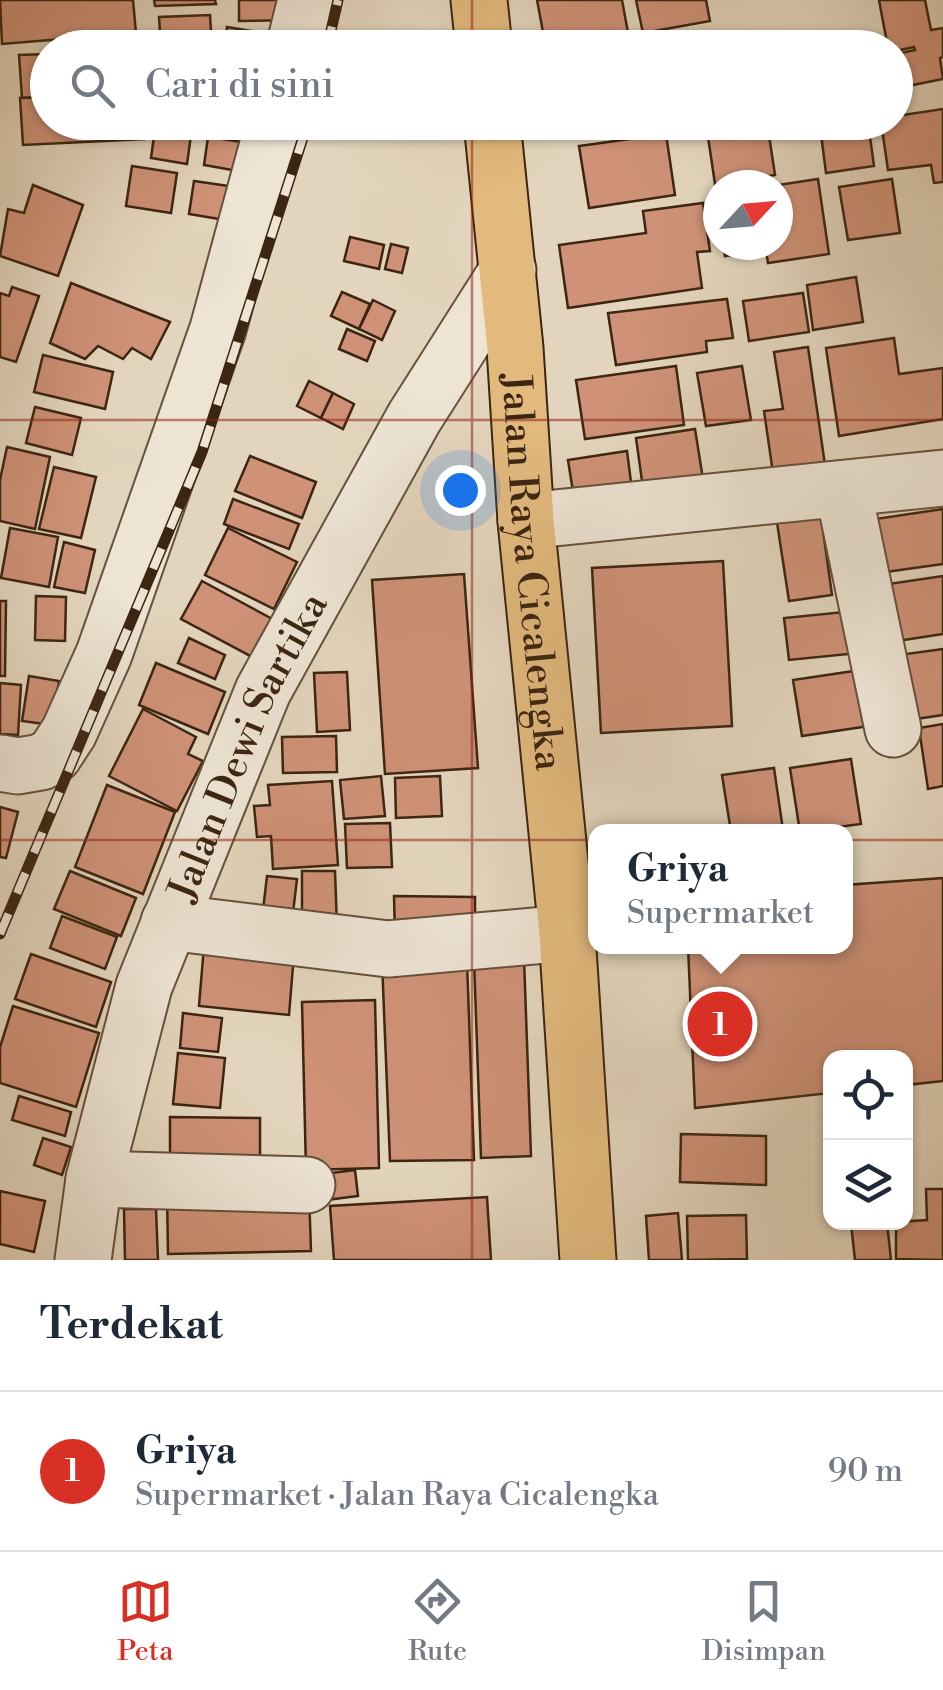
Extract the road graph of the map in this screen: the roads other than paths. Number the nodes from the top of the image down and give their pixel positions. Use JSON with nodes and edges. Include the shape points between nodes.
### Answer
{"nodes":[{"id":1,"x":306,"y":0,"type":"edge"},
{"id":2,"x":479,"y":0,"type":"edge"},
{"id":3,"x":298,"y":30,"type":"edge"},
{"id":4,"x":482,"y":30,"type":"edge"},
{"id":5,"x":269,"y":140,"type":"edge"},
{"id":6,"x":494,"y":140,"type":"edge"},
{"id":7,"x":508,"y":270,"type":"junction"},
{"id":8,"x":943,"y":478,"type":"edge"},
{"id":9,"x":844,"y":489,"type":"junction"},
{"id":10,"x":526,"y":521,"type":"junction"},
{"id":11,"x":893,"y":728,"type":"dead end"},
{"id":12,"x":0,"y":763,"type":"edge"},
{"id":13,"x":169,"y":922,"type":"junction"},
{"id":14,"x":568,"y":933,"type":"junction"},
{"id":15,"x":307,"y":1185,"type":"dead end"},
{"id":16,"x":87,"y":1223,"type":"edge"},
{"id":17,"x":38,"y":1260,"type":"edge"},
{"id":18,"x":588,"y":1260,"type":"edge"}],
"edges":[{"from":1,"to":3,"type":"street"},
{"from":2,"to":4,"type":"main road"},
{"from":5,"to":12,"type":"street","via":[[218,329],[104,654],[54,755],[18,766]]},
{"from":6,"to":7,"type":"main road","name":"Jalan Raya Cicalengka"},
{"from":7,"to":10,"type":"main road","name":"Jalan Raya Cicalengka"},
{"from":7,"to":13,"type":"street","name":"Jalan Dewi Sartika","via":[[405,434],[262,691]]},
{"from":8,"to":9,"type":"street"},
{"from":9,"to":10,"type":"street"},
{"from":9,"to":11,"type":"street"},
{"from":10,"to":14,"type":"main road","name":"Jalan Raya Cicalengka"},
{"from":13,"to":14,"type":"street","via":[[388,949]]},
{"from":13,"to":16,"type":"street","name":"Jalan Dewi Sartika","via":[[144,986]]},
{"from":14,"to":18,"type":"main road","name":"Jalan Raya Cicalengka"},
{"from":15,"to":16,"type":"street"},
{"from":16,"to":17,"type":"street"}]}
